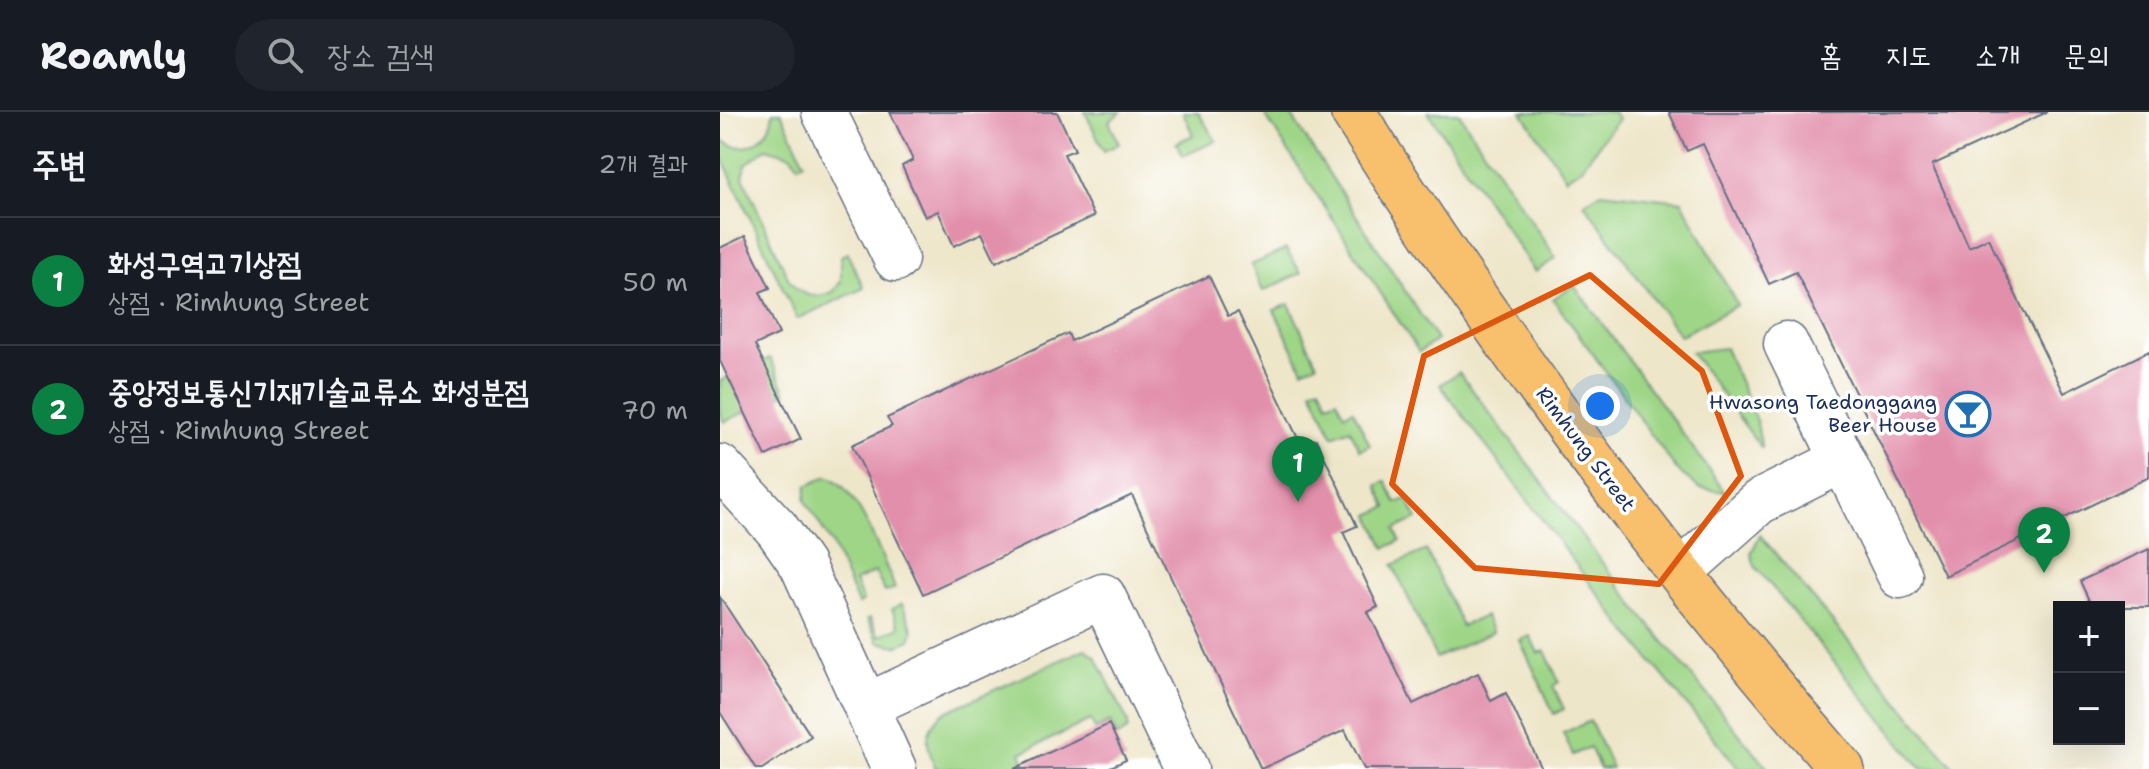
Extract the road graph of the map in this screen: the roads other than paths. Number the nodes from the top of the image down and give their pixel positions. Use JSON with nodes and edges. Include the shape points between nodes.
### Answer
{"nodes":[{"id":1,"x":824,"y":112,"type":"edge"},
{"id":2,"x":1353,"y":112,"type":"edge"},
{"id":3,"x":896,"y":259,"type":"dead end"},
{"id":4,"x":1786,"y":344,"type":"dead end"},
{"id":5,"x":1843,"y":460,"type":"junction"},
{"id":6,"x":720,"y":467,"type":"edge"},
{"id":7,"x":1680,"y":572,"type":"junction"},
{"id":8,"x":1900,"y":576,"type":"dead end"},
{"id":9,"x":866,"y":706,"type":"junction"},
{"id":10,"x":894,"y":769,"type":"edge"},
{"id":11,"x":1186,"y":769,"type":"edge"},
{"id":12,"x":1842,"y":769,"type":"edge"}],
"edges":[{"from":1,"to":3,"type":"street"},
{"from":2,"to":7,"type":"main road","name":"Rimhung Street","via":[[1518,357]]},
{"from":4,"to":5,"type":"street"},
{"from":5,"to":7,"type":"street","via":[[1759,502]]},
{"from":5,"to":8,"type":"street"},
{"from":6,"to":9,"type":"street","via":[[802,565]]},
{"from":7,"to":12,"type":"main road","name":"Rimhung Street"},
{"from":9,"to":10,"type":"street"},
{"from":9,"to":11,"type":"street","via":[[1103,596]]}]}
